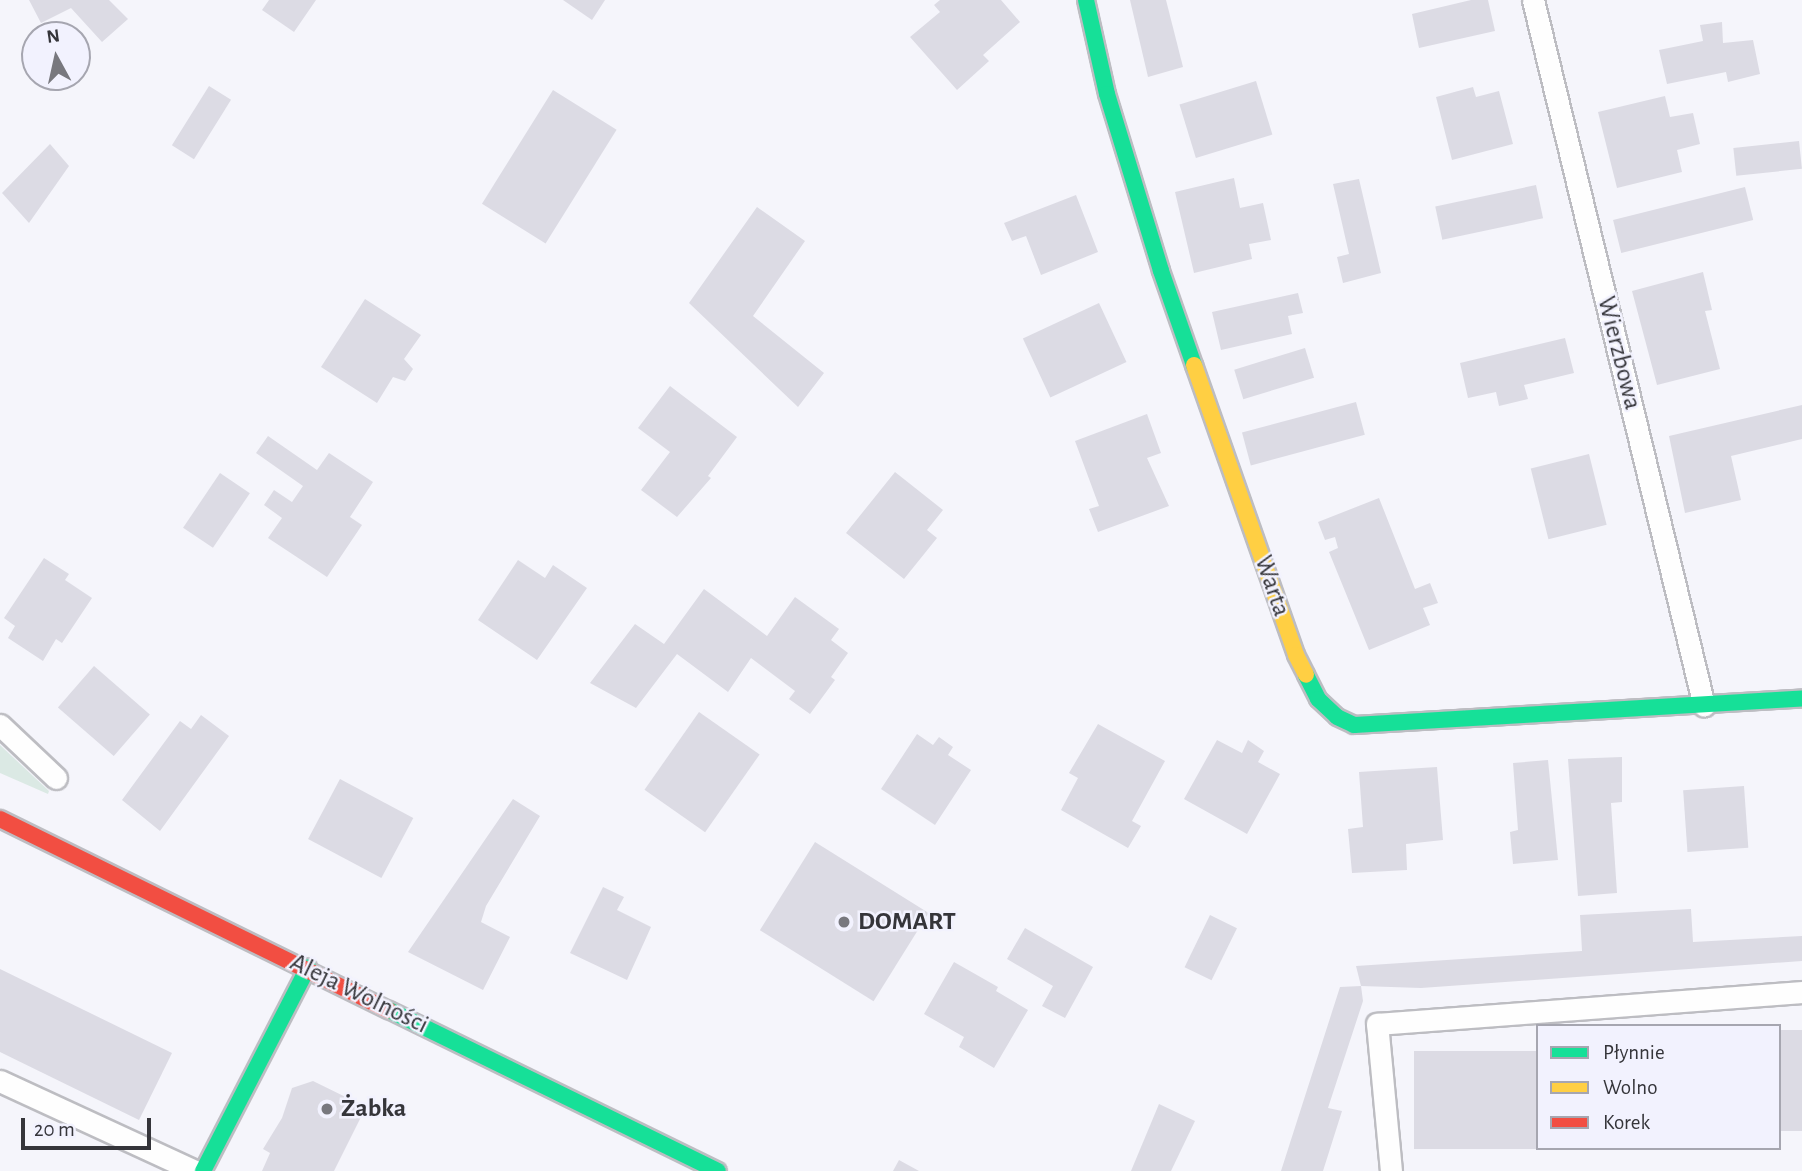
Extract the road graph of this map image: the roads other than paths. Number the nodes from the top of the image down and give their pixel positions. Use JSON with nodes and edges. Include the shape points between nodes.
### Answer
{"nodes":[{"id":1,"x":1086,"y":0,"type":"edge"},
{"id":2,"x":1533,"y":0,"type":"edge"},
{"id":3,"x":1802,"y":698,"type":"edge"},
{"id":4,"x":1704,"y":706,"type":"junction"},
{"id":5,"x":0,"y":725,"type":"edge"},
{"id":6,"x":56,"y":778,"type":"dead end"},
{"id":7,"x":1,"y":821,"type":"edge"},
{"id":8,"x":308,"y":968,"type":"junction"},
{"id":9,"x":1802,"y":992,"type":"edge"},
{"id":10,"x":0,"y":1081,"type":"edge"},
{"id":11,"x":195,"y":1171,"type":"edge"},
{"id":12,"x":203,"y":1171,"type":"edge"},
{"id":13,"x":718,"y":1171,"type":"edge"},
{"id":14,"x":1391,"y":1171,"type":"edge"}],
"edges":[{"from":1,"to":4,"type":"street","name":"Warta","via":[[1107,94],[1161,271],[1296,655],[1318,698],[1337,717],[1354,725]]},
{"from":2,"to":4,"type":"lane","name":"Wierzbowa"},
{"from":3,"to":4,"type":"street","name":"Warta"},
{"from":5,"to":6,"type":"lane"},
{"from":7,"to":8,"type":"street","name":"Aleja Wolności"},
{"from":8,"to":12,"type":"street"},
{"from":8,"to":13,"type":"street","name":"Aleja Wolności"},
{"from":9,"to":14,"type":"lane","via":[[1377,1024]]},
{"from":10,"to":11,"type":"lane"}]}
